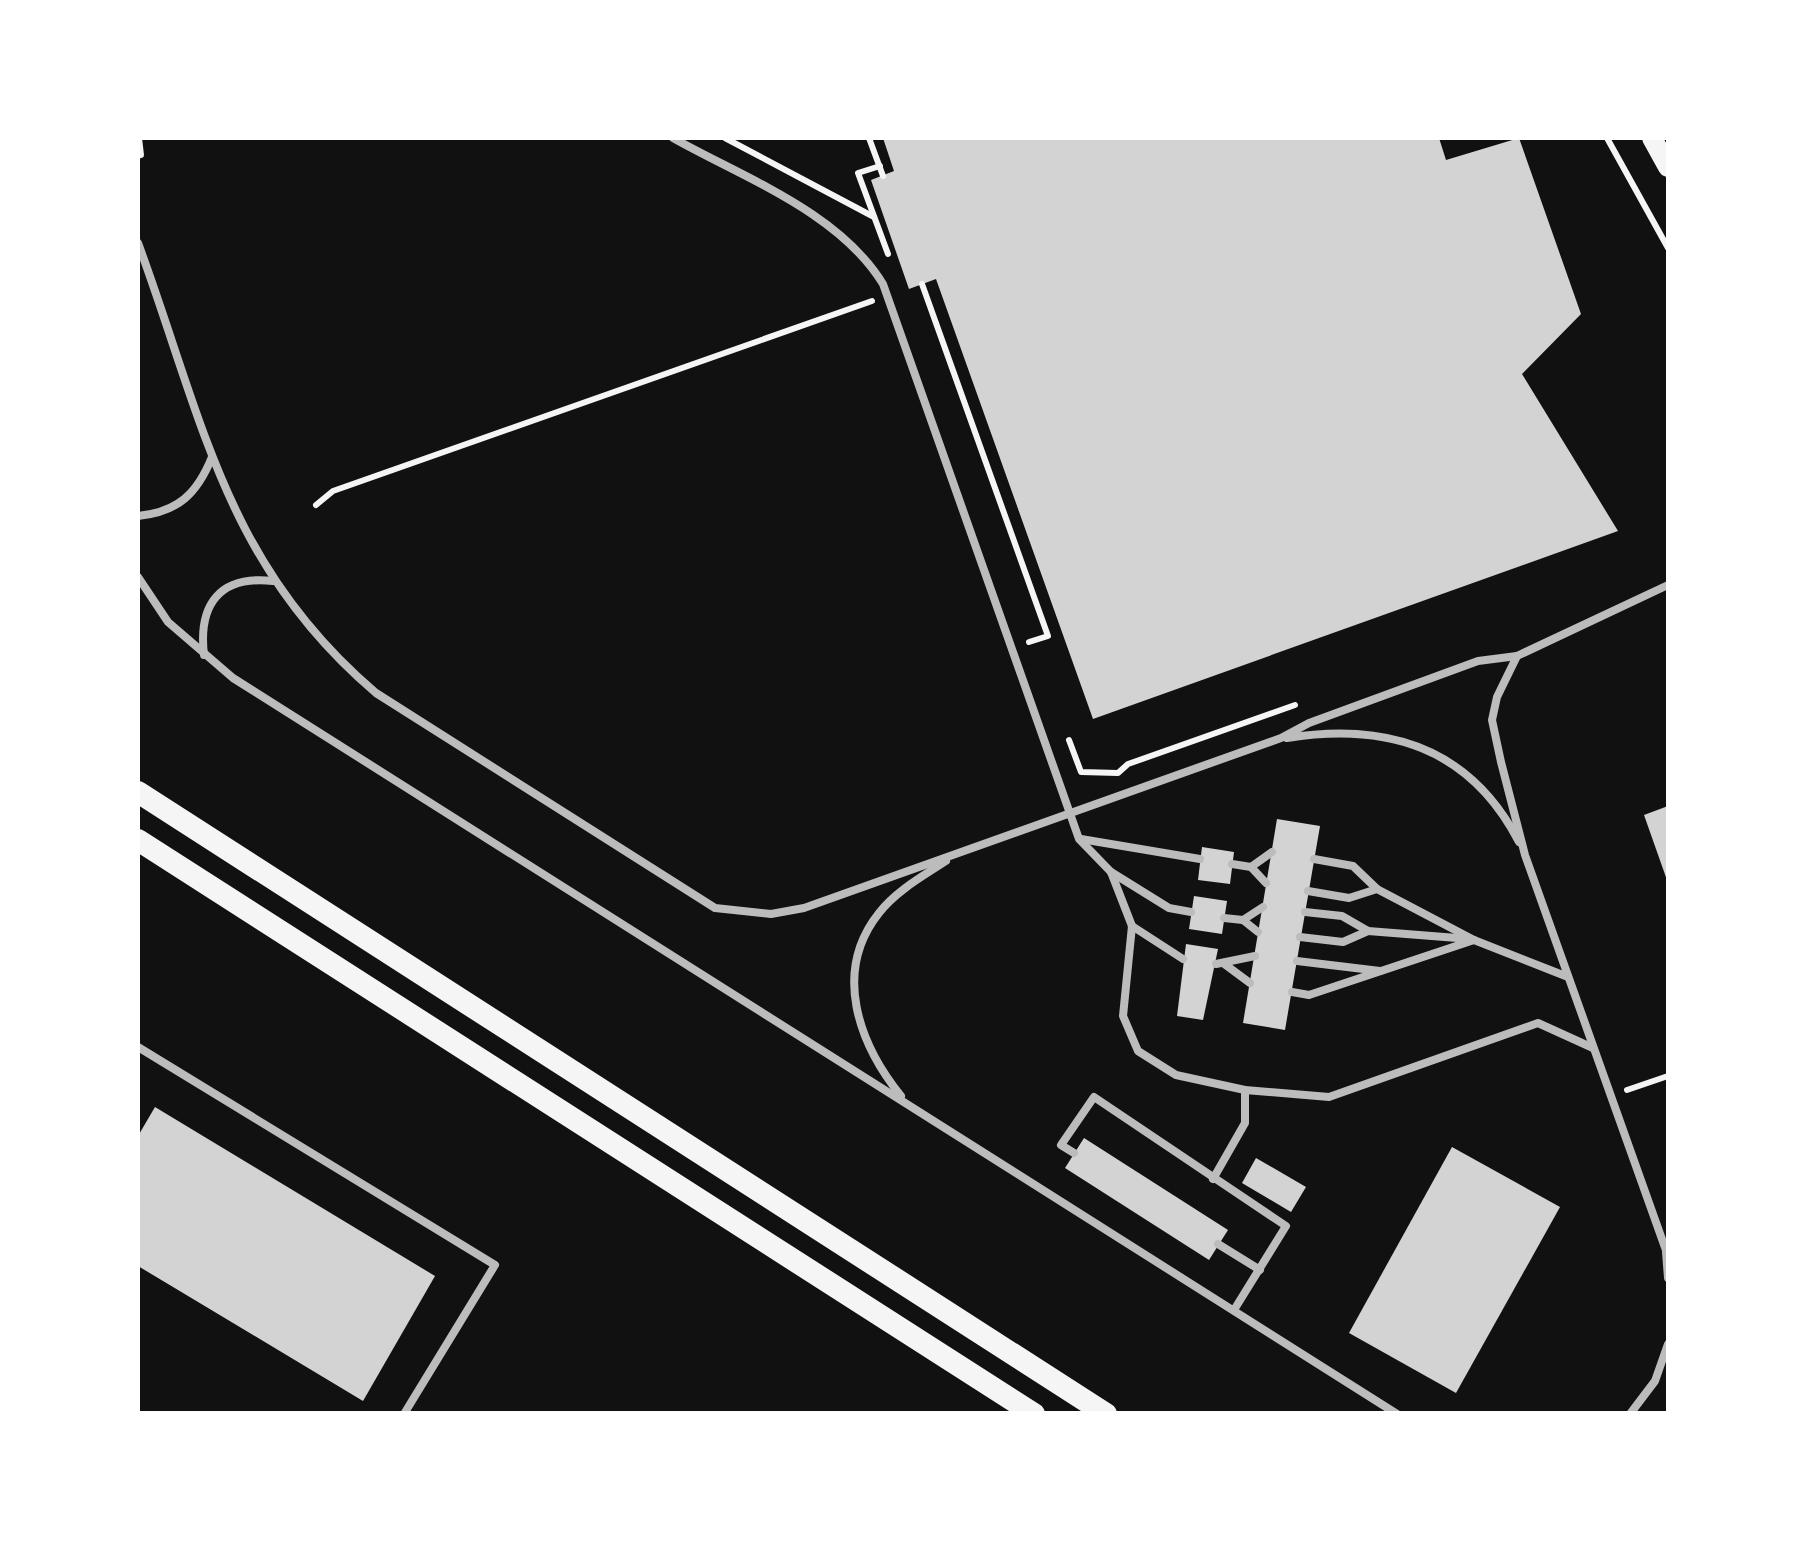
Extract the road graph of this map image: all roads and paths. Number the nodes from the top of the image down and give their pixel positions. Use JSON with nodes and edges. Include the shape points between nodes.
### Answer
{"nodes":[{"id":1,"x":139,"y":138,"type":"edge"},
{"id":2,"x":673,"y":138,"type":"edge"},
{"id":3,"x":725,"y":138,"type":"edge"},
{"id":4,"x":870,"y":138,"type":"edge"},
{"id":5,"x":1607,"y":138,"type":"edge"},
{"id":6,"x":1652,"y":138,"type":"edge"},
{"id":7,"x":138,"y":156,"type":"edge"},
{"id":8,"x":880,"y":166,"type":"junction"},
{"id":9,"x":1668,"y":167,"type":"edge"},
{"id":10,"x":883,"y":176,"type":"dead end"},
{"id":11,"x":875,"y":218,"type":"junction"},
{"id":12,"x":138,"y":242,"type":"edge"},
{"id":13,"x":1668,"y":248,"type":"edge"},
{"id":14,"x":895,"y":272,"type":"dead end"},
{"id":15,"x":922,"y":284,"type":"dead end"},
{"id":16,"x":926,"y":294,"type":"junction"},
{"id":17,"x":886,"y":296,"type":"junction"},
{"id":18,"x":916,"y":297,"type":"dead end"},
{"id":19,"x":212,"y":458,"type":"junction"},
{"id":20,"x":316,"y":505,"type":"dead end"},
{"id":21,"x":138,"y":516,"type":"edge"},
{"id":22,"x":138,"y":576,"type":"edge"},
{"id":23,"x":273,"y":581,"type":"junction"},
{"id":24,"x":1668,"y":585,"type":"edge"},
{"id":25,"x":1048,"y":636,"type":"dead end"},
{"id":26,"x":1516,"y":656,"type":"junction"},
{"id":27,"x":204,"y":657,"type":"junction"},
{"id":28,"x":1281,"y":738,"type":"junction"},
{"id":29,"x":1197,"y":740,"type":"dead end"},
{"id":30,"x":1081,"y":772,"type":"dead end"},
{"id":31,"x":138,"y":792,"type":"edge"},
{"id":32,"x":1069,"y":813,"type":"junction"},
{"id":33,"x":1078,"y":839,"type":"junction"},
{"id":34,"x":138,"y":840,"type":"edge"},
{"id":35,"x":1272,"y":852,"type":"dead end"},
{"id":36,"x":958,"y":853,"type":"junction"},
{"id":37,"x":1525,"y":855,"type":"junction"},
{"id":38,"x":1200,"y":858,"type":"dead end"},
{"id":39,"x":1314,"y":859,"type":"dead end"},
{"id":40,"x":1232,"y":864,"type":"dead end"},
{"id":41,"x":1251,"y":867,"type":"junction"},
{"id":42,"x":1111,"y":872,"type":"junction"},
{"id":43,"x":1266,"y":884,"type":"dead end"},
{"id":44,"x":1377,"y":889,"type":"junction"},
{"id":45,"x":1308,"y":892,"type":"dead end"},
{"id":46,"x":1263,"y":907,"type":"dead end"},
{"id":47,"x":1192,"y":912,"type":"dead end"},
{"id":48,"x":1305,"y":912,"type":"dead end"},
{"id":49,"x":1224,"y":918,"type":"dead end"},
{"id":50,"x":1244,"y":920,"type":"junction"},
{"id":51,"x":1132,"y":926,"type":"junction"},
{"id":52,"x":1258,"y":932,"type":"dead end"},
{"id":53,"x":1368,"y":932,"type":"junction"},
{"id":54,"x":1300,"y":937,"type":"dead end"},
{"id":55,"x":1474,"y":940,"type":"junction"},
{"id":56,"x":1255,"y":956,"type":"dead end"},
{"id":57,"x":1184,"y":959,"type":"dead end"},
{"id":58,"x":1297,"y":961,"type":"dead end"},
{"id":59,"x":1384,"y":972,"type":"junction"},
{"id":60,"x":1568,"y":977,"type":"junction"},
{"id":61,"x":1250,"y":983,"type":"dead end"},
{"id":62,"x":1292,"y":992,"type":"dead end"},
{"id":63,"x":138,"y":1048,"type":"edge"},
{"id":64,"x":1593,"y":1048,"type":"junction"},
{"id":65,"x":1668,"y":1076,"type":"edge"},
{"id":66,"x":1244,"y":1090,"type":"junction"},
{"id":67,"x":1611,"y":1096,"type":"junction"},
{"id":68,"x":906,"y":1103,"type":"junction"},
{"id":69,"x":1074,"y":1153,"type":"dead end"},
{"id":70,"x":1213,"y":1179,"type":"junction"},
{"id":71,"x":1218,"y":1244,"type":"dead end"},
{"id":72,"x":1667,"y":1254,"type":"edge"},
{"id":73,"x":1260,"y":1270,"type":"junction"},
{"id":74,"x":1668,"y":1278,"type":"edge"},
{"id":75,"x":1234,"y":1310,"type":"junction"},
{"id":76,"x":1668,"y":1344,"type":"edge"},
{"id":77,"x":404,"y":1414,"type":"edge"},
{"id":78,"x":1034,"y":1414,"type":"edge"},
{"id":79,"x":1106,"y":1414,"type":"edge"},
{"id":80,"x":1397,"y":1414,"type":"edge"},
{"id":81,"x":1630,"y":1414,"type":"edge"}],
"edges":[{"from":1,"to":7,"type":"path"},
{"from":2,"to":17,"type":"lane","via":[[853,244]]},
{"from":3,"to":11,"type":"path"},
{"from":4,"to":8,"type":"path"},
{"from":5,"to":13,"type":"path"},
{"from":6,"to":9,"type":"main road"},
{"from":8,"to":10,"type":"path"},
{"from":8,"to":11,"type":"path","via":[[858,173]]},
{"from":11,"to":14,"type":"path"},
{"from":12,"to":19,"type":"lane"},
{"from":15,"to":16,"type":"path"},
{"from":16,"to":18,"type":"path"},
{"from":16,"to":25,"type":"path"},
{"from":17,"to":20,"type":"path","via":[[333,491]]},
{"from":17,"to":32,"type":"lane"},
{"from":19,"to":21,"type":"lane","via":[[200,487],[182,504]]},
{"from":19,"to":23,"type":"lane"},
{"from":22,"to":27,"type":"lane","via":[[168,622]]},
{"from":23,"to":27,"type":"lane","via":[[244,578],[217,594],[201,630]]},
{"from":23,"to":36,"type":"lane","via":[[339,662],[376,693],[715,908],[771,914],[804,908]]},
{"from":24,"to":26,"type":"lane"},
{"from":26,"to":28,"type":"lane","via":[[1478,662]]},
{"from":26,"to":37,"type":"lane","via":[[1492,720]]},
{"from":27,"to":68,"type":"lane"},
{"from":28,"to":32,"type":"lane"},
{"from":28,"to":37,"type":"lane","via":[[1360,731],[1432,752],[1491,798]]},
{"from":29,"to":30,"type":"path","via":[[1118,773]]},
{"from":31,"to":79,"type":"main road"},
{"from":32,"to":33,"type":"lane"},
{"from":32,"to":36,"type":"lane"},
{"from":33,"to":38,"type":"lane"},
{"from":33,"to":42,"type":"lane"},
{"from":34,"to":78,"type":"main road"},
{"from":35,"to":41,"type":"lane"},
{"from":36,"to":68,"type":"lane","via":[[879,912],[861,943],[855,1005],[861,1034]]},
{"from":37,"to":60,"type":"lane"},
{"from":39,"to":44,"type":"lane","via":[[1354,866]]},
{"from":40,"to":41,"type":"lane"},
{"from":41,"to":43,"type":"lane"},
{"from":42,"to":47,"type":"lane","via":[[1169,908]]},
{"from":42,"to":51,"type":"lane"},
{"from":44,"to":45,"type":"lane","via":[[1350,898]]},
{"from":44,"to":55,"type":"lane"},
{"from":46,"to":50,"type":"lane"},
{"from":48,"to":53,"type":"lane","via":[[1342,916]]},
{"from":49,"to":50,"type":"lane"},
{"from":50,"to":52,"type":"lane"},
{"from":51,"to":57,"type":"lane"},
{"from":51,"to":66,"type":"lane","via":[[1123,1016],[1138,1051],[1176,1075]]},
{"from":53,"to":54,"type":"lane","via":[[1343,942]]},
{"from":53,"to":55,"type":"lane"},
{"from":55,"to":59,"type":"lane"},
{"from":55,"to":60,"type":"lane"},
{"from":56,"to":61,"type":"lane","via":[[1220,964]]},
{"from":58,"to":59,"type":"lane"},
{"from":59,"to":62,"type":"lane","via":[[1309,995]]},
{"from":60,"to":64,"type":"lane"},
{"from":63,"to":77,"type":"lane","via":[[494,1265]]},
{"from":64,"to":66,"type":"lane","via":[[1538,1023],[1329,1097]]},
{"from":64,"to":67,"type":"lane"},
{"from":65,"to":67,"type":"path"},
{"from":66,"to":70,"type":"lane","via":[[1245,1123]]},
{"from":67,"to":72,"type":"lane"},
{"from":68,"to":75,"type":"lane"},
{"from":69,"to":70,"type":"lane","via":[[1062,1145],[1094,1097]]},
{"from":70,"to":73,"type":"lane","via":[[1286,1226]]},
{"from":71,"to":73,"type":"lane"},
{"from":72,"to":74,"type":"lane"},
{"from":73,"to":75,"type":"lane"},
{"from":75,"to":80,"type":"lane"},
{"from":76,"to":81,"type":"lane","via":[[1655,1381]]}]}
